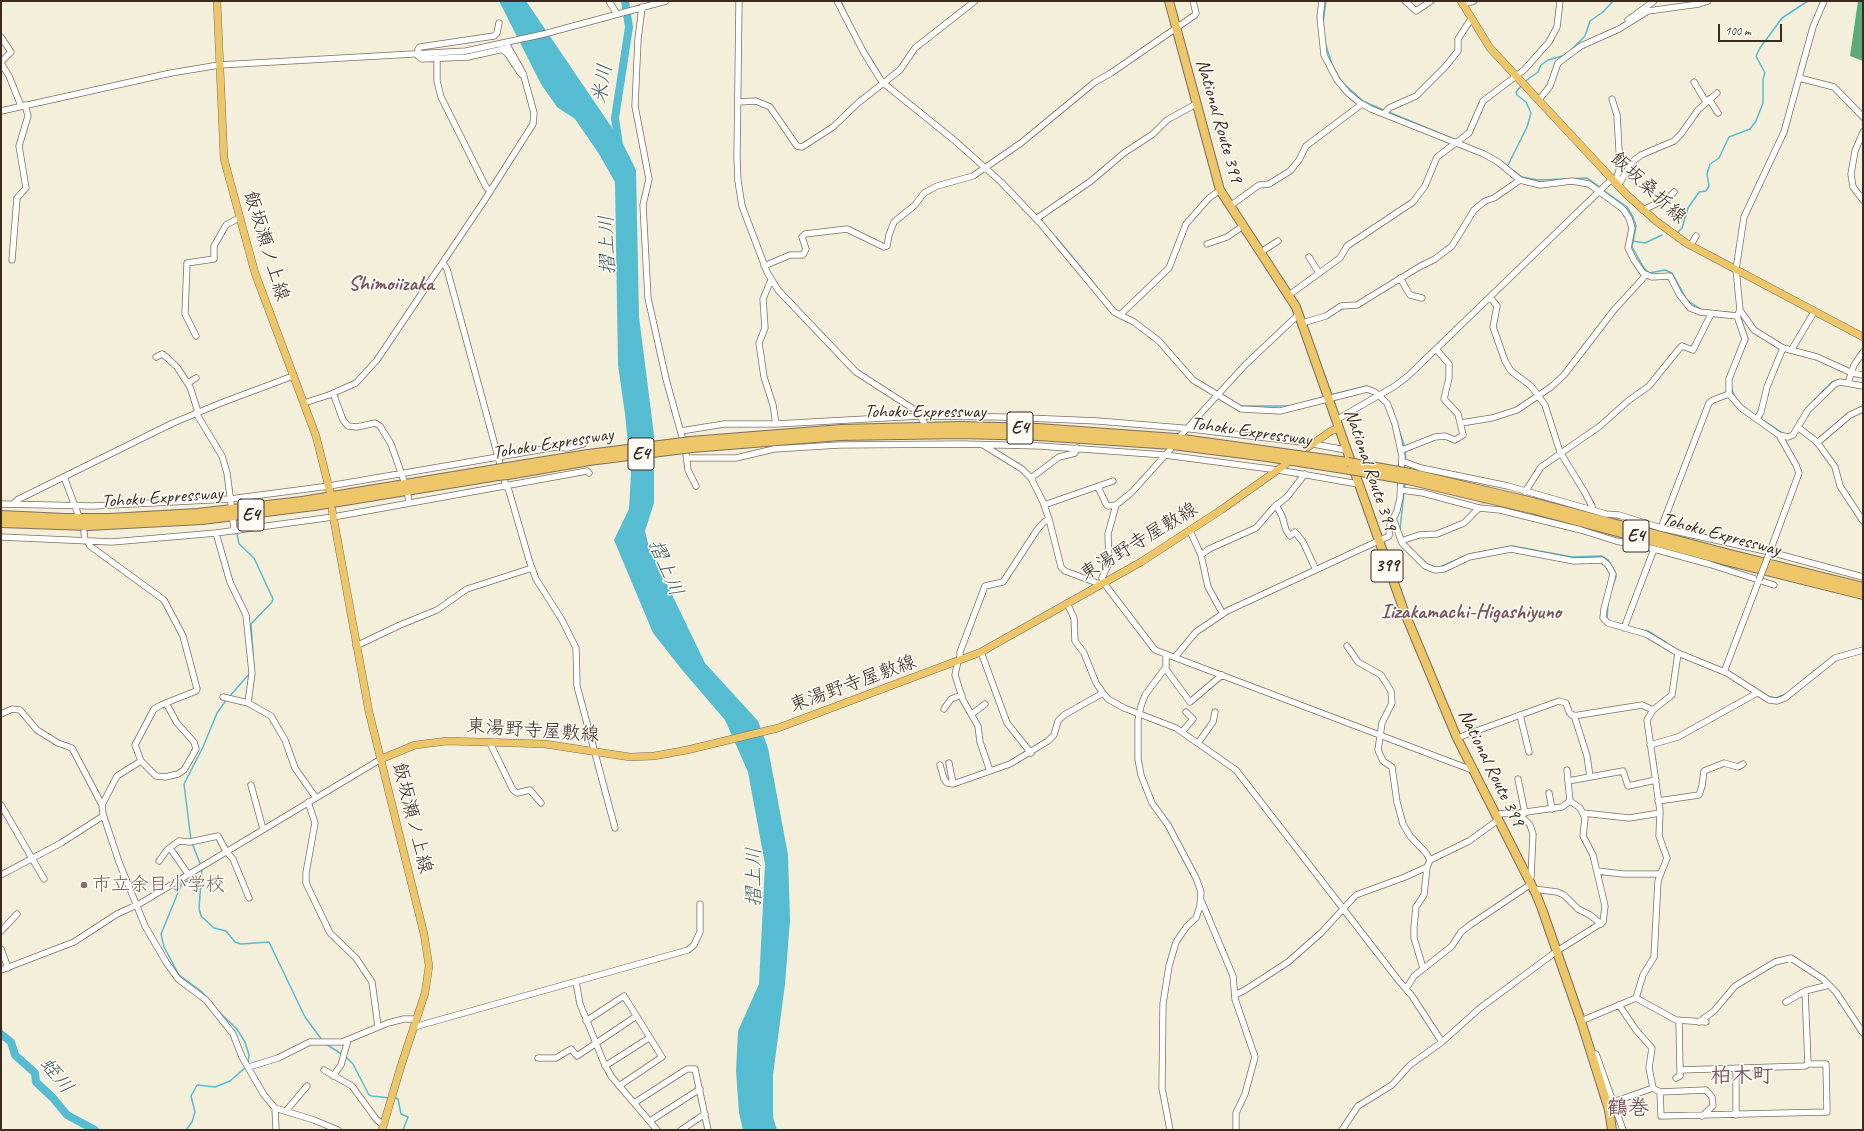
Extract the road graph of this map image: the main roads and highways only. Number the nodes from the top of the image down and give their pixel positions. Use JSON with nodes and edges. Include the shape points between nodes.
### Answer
{"nodes":[{"id":1,"x":217,"y":1,"type":"edge"},
{"id":2,"x":1169,"y":1,"type":"edge"},
{"id":3,"x":1461,"y":2,"type":"edge"},
{"id":4,"x":1863,"y":337,"type":"edge"},
{"id":5,"x":1338,"y":424,"type":"junction"},
{"id":6,"x":1310,"y":446,"type":"road end"},
{"id":7,"x":1286,"y":464,"type":"dead end"},
{"id":8,"x":497,"y":473,"type":"junction"},
{"id":9,"x":1409,"y":477,"type":"junction"},
{"id":10,"x":330,"y":489,"type":"road end"},
{"id":11,"x":333,"y":514,"type":"road end"},
{"id":12,"x":1,"y":515,"type":"edge"},
{"id":13,"x":1,"y":523,"type":"edge"},
{"id":14,"x":1863,"y":587,"type":"edge"},
{"id":15,"x":1863,"y":594,"type":"edge"},
{"id":16,"x":381,"y":759,"type":"junction"},
{"id":17,"x":383,"y":1128,"type":"edge"},
{"id":18,"x":1612,"y":1130,"type":"edge"}],
"edges":[{"from":1,"to":10,"type":"main road","name":"飯坂瀬ノ上線","via":[[224,159],[255,273],[320,446]]},
{"from":2,"to":5,"type":"highway","name":"National Route 399","number":"399","via":[[1220,190],[1299,314]]},
{"from":3,"to":4,"type":"main road","name":"飯坂桑折線","via":[[1490,48],[1643,210],[1667,230],[1691,245]]},
{"from":5,"to":6,"type":"main road"},
{"from":5,"to":18,"type":"highway","name":"National Route 399","number":"399","via":[[1404,611],[1457,738],[1531,884],[1586,1035],[1609,1110]]},
{"from":7,"to":16,"type":"main road","name":"東湯野寺屋敷線","via":[[1252,490],[1141,562],[981,652],[778,728],[654,756],[630,756],[545,744],[447,741],[418,744]]},
{"from":8,"to":9,"type":"highway","name":"Tohoku Expressway","number":"E4","bridge":true,"via":[[692,444],[840,436],[960,434],[1038,436],[1172,445],[1349,466]]},
{"from":8,"to":12,"type":"highway","name":"Tohoku Expressway","number":"E4","via":[[197,513],[110,518]]},
{"from":8,"to":13,"type":"highway","name":"Tohoku Expressway","number":"E4","via":[[314,506],[202,520],[88,526]]},
{"from":9,"to":14,"type":"highway","name":"Tohoku Expressway","number":"E4","via":[[1533,502]]},
{"from":9,"to":15,"type":"highway","name":"Tohoku Expressway","number":"E4","via":[[1733,563]]},
{"from":11,"to":16,"type":"main road","name":"飯坂瀬ノ上線","via":[[356,646]]},
{"from":16,"to":17,"type":"main road","name":"飯坂瀬ノ上線","via":[[427,949],[428,981]]}]}
